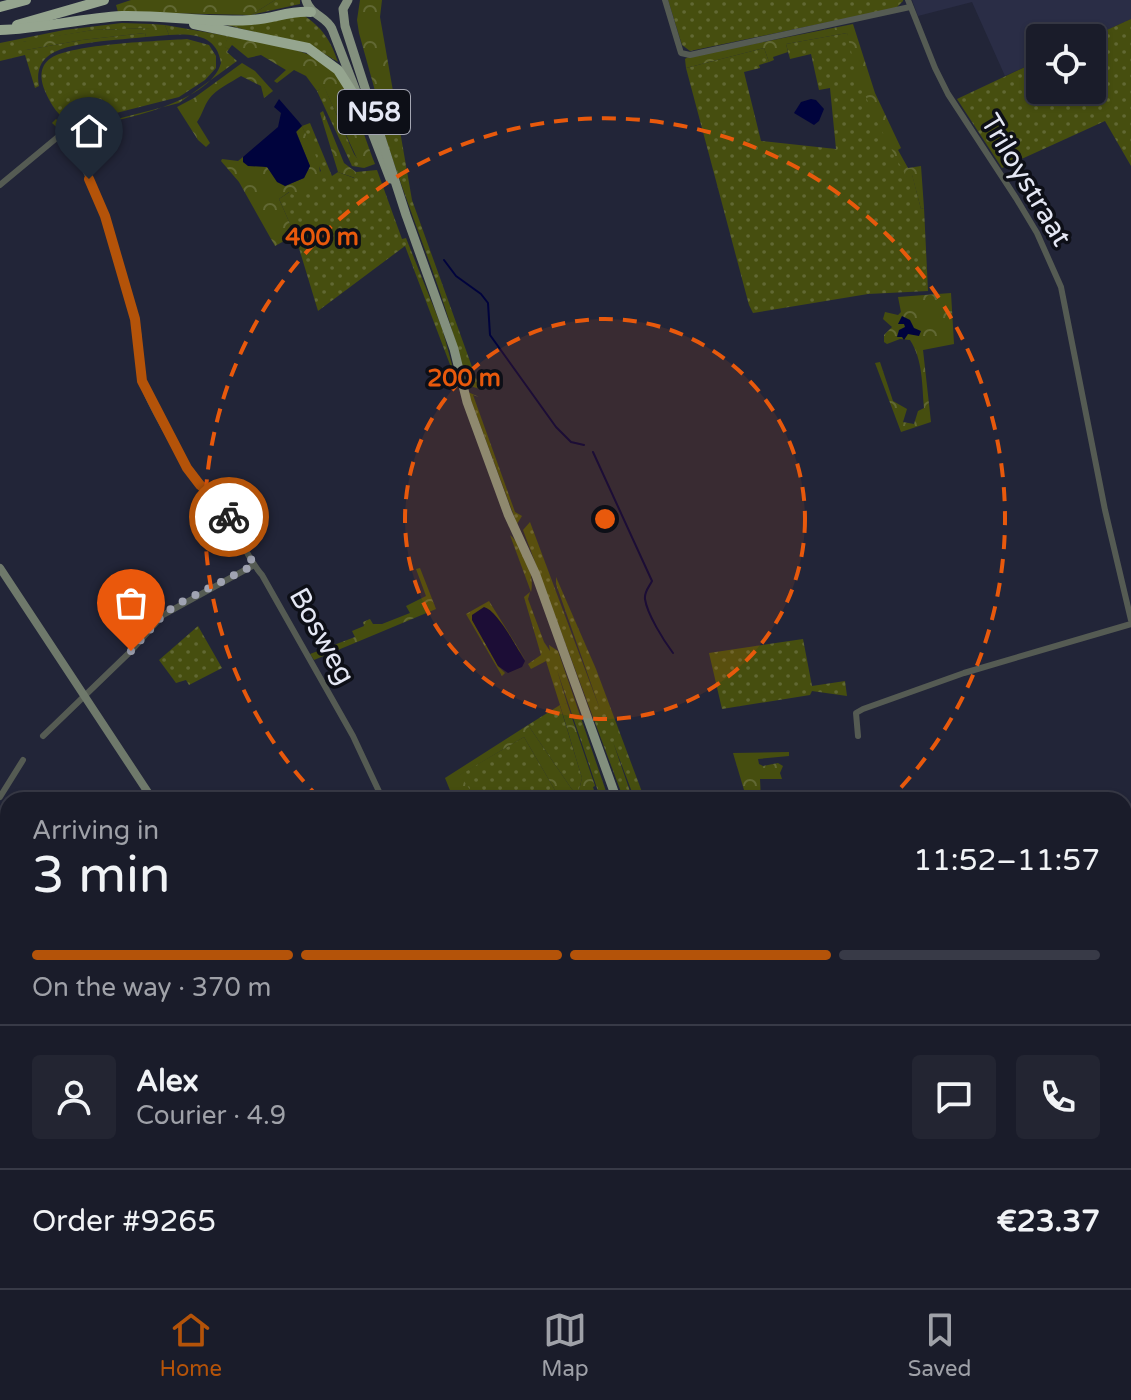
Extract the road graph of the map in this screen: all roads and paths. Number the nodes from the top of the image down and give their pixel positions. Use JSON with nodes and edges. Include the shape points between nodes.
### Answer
{"nodes":[{"id":1,"x":26,"y":0,"type":"edge"},
{"id":2,"x":104,"y":0,"type":"edge"},
{"id":3,"x":306,"y":0,"type":"edge"},
{"id":4,"x":665,"y":0,"type":"edge"},
{"id":5,"x":909,"y":3,"type":"edge"},
{"id":6,"x":345,"y":5,"type":"edge"},
{"id":7,"x":0,"y":7,"type":"edge"},
{"id":8,"x":316,"y":14,"type":"junction"},
{"id":9,"x":165,"y":18,"type":"junction"},
{"id":10,"x":0,"y":30,"type":"edge"},
{"id":11,"x":359,"y":103,"type":"junction"},
{"id":12,"x":0,"y":185,"type":"edge"},
{"id":13,"x":406,"y":215,"type":"junction"},
{"id":14,"x":254,"y":565,"type":"junction"},
{"id":15,"x":0,"y":568,"type":"edge"},
{"id":16,"x":1131,"y":622,"type":"edge"},
{"id":17,"x":84,"y":696,"type":"junction"},
{"id":18,"x":43,"y":736,"type":"dead end"},
{"id":19,"x":858,"y":736,"type":"dead end"},
{"id":20,"x":23,"y":760,"type":"dead end"},
{"id":21,"x":3,"y":792,"type":"edge"},
{"id":22,"x":148,"y":792,"type":"edge"},
{"id":23,"x":379,"y":792,"type":"edge"},
{"id":24,"x":615,"y":792,"type":"edge"}],
"edges":[{"from":1,"to":7,"type":"highway"},
{"from":2,"to":10,"type":"highway"},
{"from":3,"to":8,"type":"main road","number":"N58"},
{"from":4,"to":5,"type":"street","name":"Triloystraat","via":[[681,53],[690,55]]},
{"from":5,"to":16,"type":"street","name":"Triloystraat","via":[[948,94],[1037,233],[1061,287]]},
{"from":6,"to":8,"type":"main road","number":"N58","via":[[334,15]]},
{"from":6,"to":13,"type":"main road","number":"N58","via":[[345,26]]},
{"from":8,"to":9,"type":"highway","via":[[298,11],[244,21]]},
{"from":8,"to":11,"type":"main road","number":"N58","via":[[332,29]]},
{"from":9,"to":10,"type":"highway","via":[[118,17]]},
{"from":9,"to":11,"type":"highway","via":[[308,48],[338,70]]},
{"from":11,"to":13,"type":"main road","number":"N58"},
{"from":12,"to":14,"type":"street","name":"Bosweg","via":[[59,136],[65,139],[105,216],[135,319],[142,381],[187,468],[219,501]]},
{"from":13,"to":24,"type":"main road","number":"N58","via":[[486,455]]},
{"from":14,"to":17,"type":"street","via":[[163,615]]},
{"from":14,"to":23,"type":"street","name":"Bosweg","via":[[353,736]]},
{"from":15,"to":17,"type":"main road"},
{"from":16,"to":19,"type":"street","name":"Triloystraat","via":[[863,709],[854,718]]},
{"from":17,"to":18,"type":"street"},
{"from":17,"to":22,"type":"main road"},
{"from":20,"to":21,"type":"street"}]}
